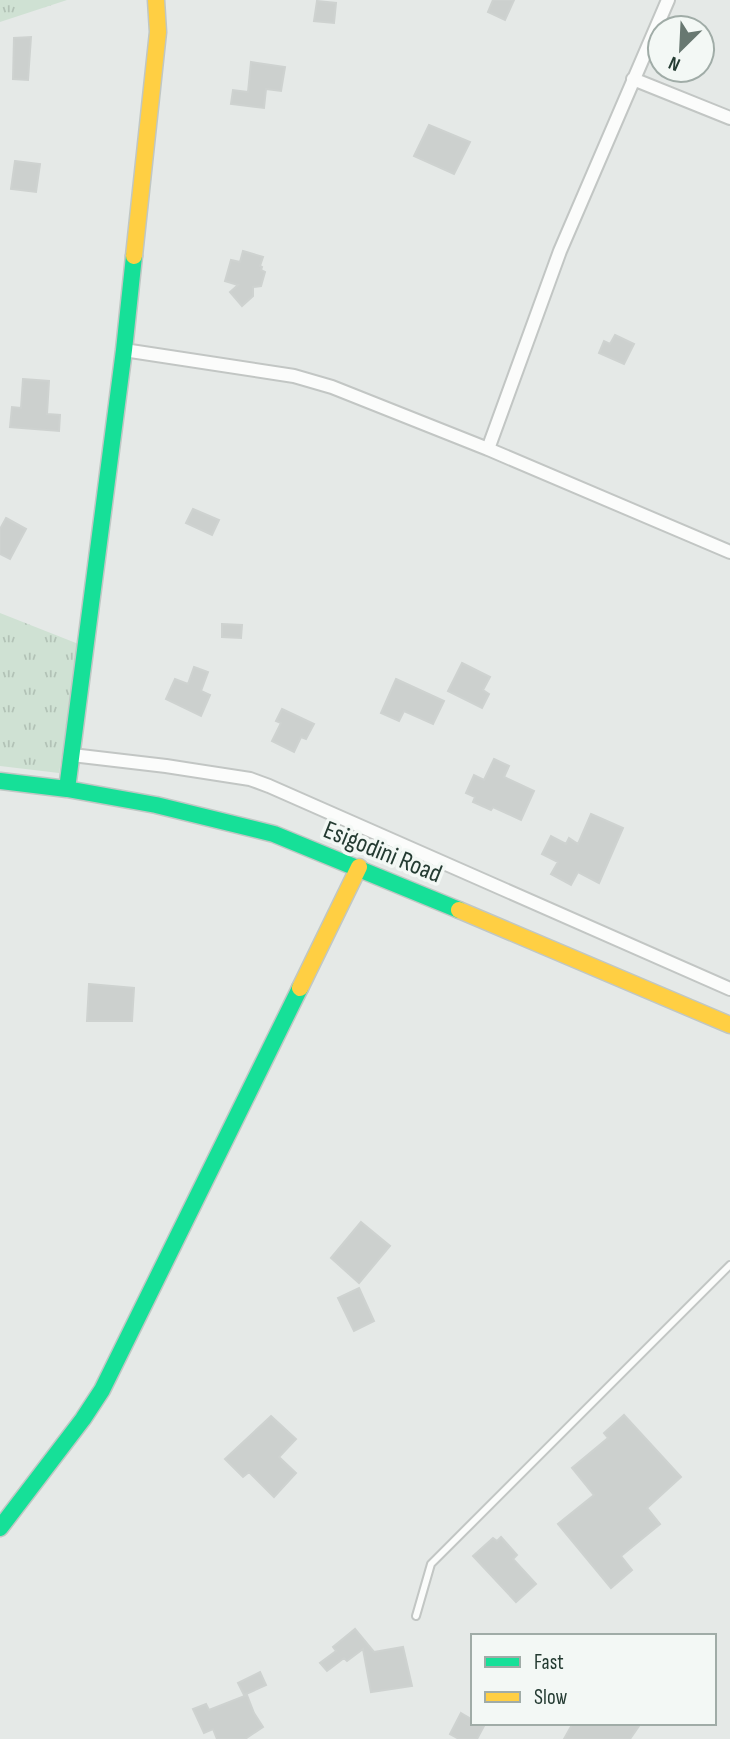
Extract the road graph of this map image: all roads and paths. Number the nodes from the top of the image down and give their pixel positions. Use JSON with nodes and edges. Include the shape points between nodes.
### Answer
{"nodes":[{"id":1,"x":156,"y":0,"type":"edge"},
{"id":2,"x":668,"y":0,"type":"edge"},
{"id":3,"x":633,"y":79,"type":"junction"},
{"id":4,"x":730,"y":118,"type":"edge"},
{"id":5,"x":124,"y":350,"type":"junction"},
{"id":6,"x":488,"y":449,"type":"junction"},
{"id":7,"x":730,"y":552,"type":"edge"},
{"id":8,"x":72,"y":755,"type":"junction"},
{"id":9,"x":0,"y":780,"type":"edge"},
{"id":10,"x":67,"y":789,"type":"junction"},
{"id":11,"x":359,"y":867,"type":"junction"},
{"id":12,"x":730,"y":989,"type":"edge"},
{"id":13,"x":730,"y":1025,"type":"edge"},
{"id":14,"x":730,"y":1265,"type":"edge"},
{"id":15,"x":0,"y":1528,"type":"edge"},
{"id":16,"x":416,"y":1616,"type":"dead end"}],
"edges":[{"from":1,"to":5,"type":"street","via":[[158,32]]},
{"from":2,"to":3,"type":"street"},
{"from":3,"to":4,"type":"street"},
{"from":3,"to":6,"type":"street","via":[[559,251]]},
{"from":5,"to":6,"type":"street","via":[[315,381]]},
{"from":5,"to":8,"type":"street"},
{"from":6,"to":7,"type":"street"},
{"from":8,"to":10,"type":"street"},
{"from":8,"to":12,"type":"street","via":[[250,779]]},
{"from":9,"to":10,"type":"street","name":"Esigodini Road"},
{"from":10,"to":11,"type":"street","name":"Esigodini Road","via":[[233,822]]},
{"from":11,"to":13,"type":"street","name":"Esigodini Road"},
{"from":11,"to":15,"type":"street","via":[[102,1390]]},
{"from":14,"to":16,"type":"lane","via":[[431,1564]]}]}
